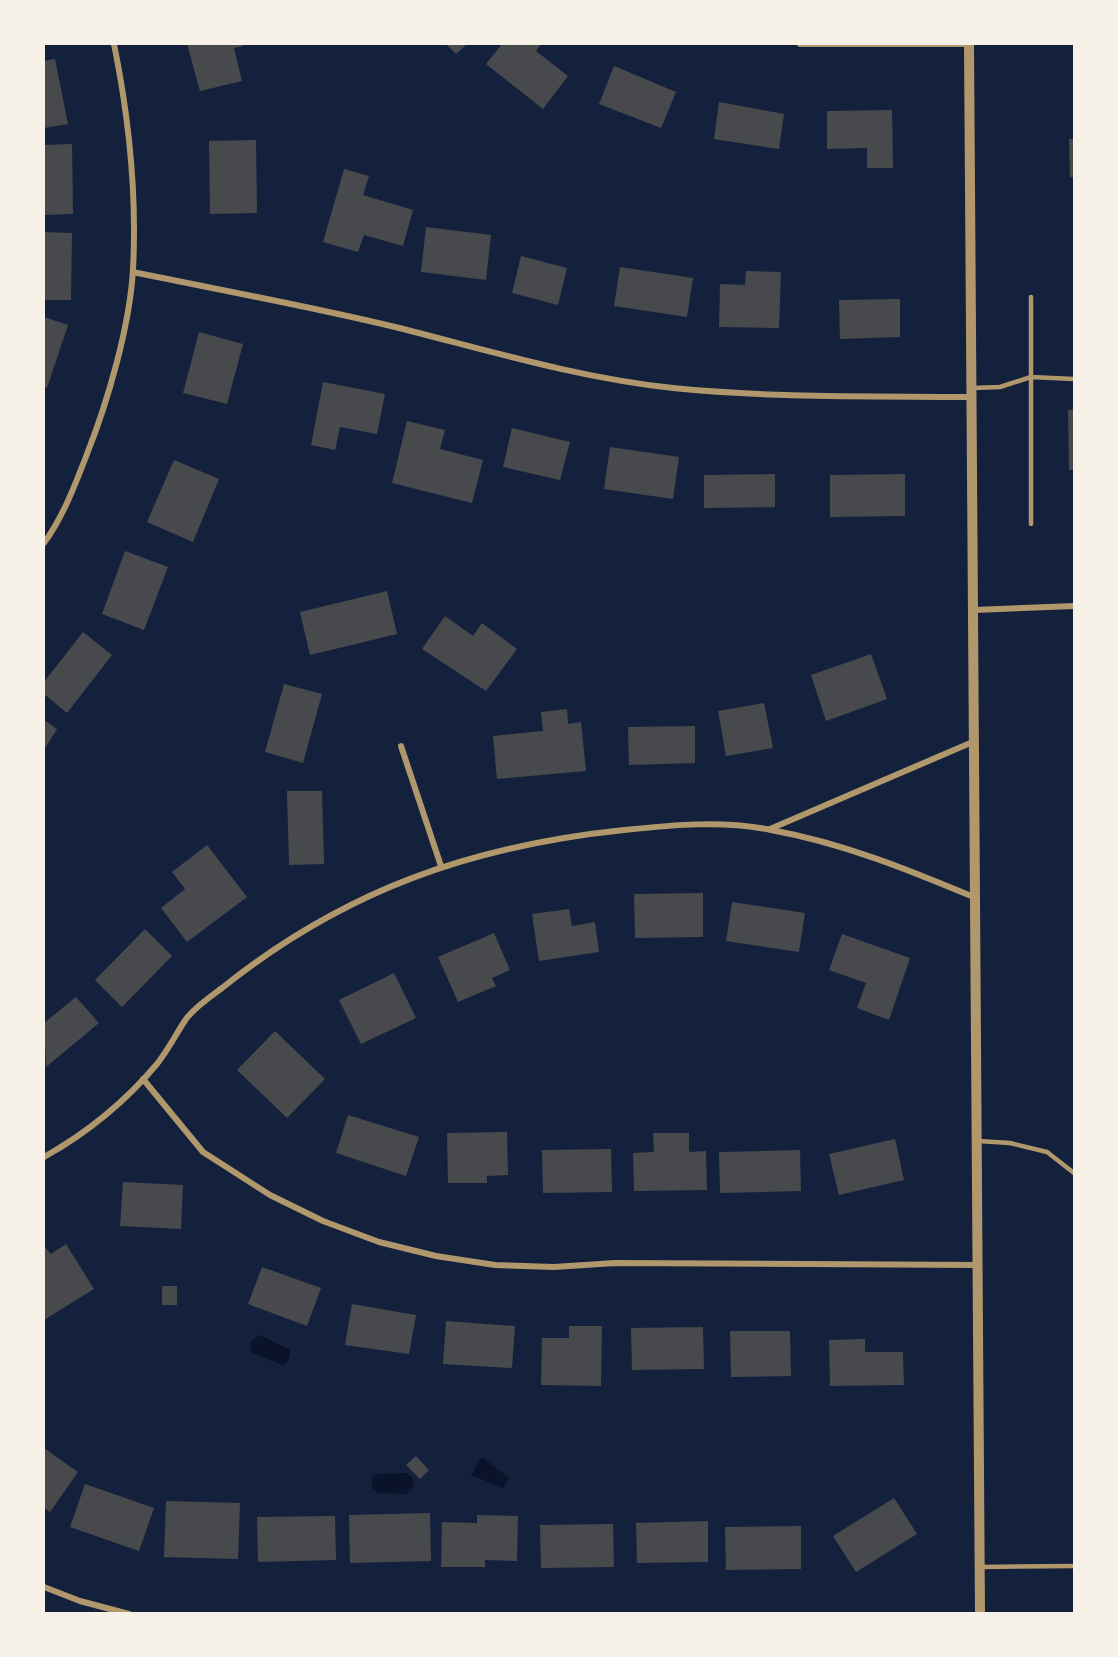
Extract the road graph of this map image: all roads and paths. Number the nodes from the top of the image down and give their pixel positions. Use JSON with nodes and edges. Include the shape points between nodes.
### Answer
{"nodes":[{"id":1,"x":114,"y":44,"type":"edge"},
{"id":2,"x":800,"y":44,"type":"edge"},
{"id":3,"x":969,"y":44,"type":"edge"},
{"id":4,"x":133,"y":272,"type":"junction"},
{"id":5,"x":1031,"y":297,"type":"dead end"},
{"id":6,"x":1030,"y":377,"type":"junction"},
{"id":7,"x":1074,"y":379,"type":"edge"},
{"id":8,"x":973,"y":392,"type":"junction"},
{"id":9,"x":1031,"y":524,"type":"dead end"},
{"id":10,"x":44,"y":543,"type":"edge"},
{"id":11,"x":1074,"y":606,"type":"edge"},
{"id":12,"x":974,"y":610,"type":"junction"},
{"id":13,"x":976,"y":741,"type":"junction"},
{"id":14,"x":401,"y":746,"type":"dead end"},
{"id":15,"x":770,"y":829,"type":"junction"},
{"id":16,"x":441,"y":866,"type":"junction"},
{"id":17,"x":976,"y":898,"type":"junction"},
{"id":18,"x":143,"y":1079,"type":"junction"},
{"id":19,"x":978,"y":1141,"type":"junction"},
{"id":20,"x":44,"y":1157,"type":"edge"},
{"id":21,"x":1074,"y":1173,"type":"edge"},
{"id":22,"x":979,"y":1265,"type":"junction"},
{"id":23,"x":1074,"y":1566,"type":"edge"},
{"id":24,"x":980,"y":1567,"type":"junction"},
{"id":25,"x":44,"y":1587,"type":"edge"},
{"id":26,"x":129,"y":1614,"type":"edge"},
{"id":27,"x":981,"y":1614,"type":"edge"}],
"edges":[{"from":1,"to":4,"type":"street","via":[[130,147]]},
{"from":2,"to":3,"type":"street"},
{"from":3,"to":8,"type":"street"},
{"from":4,"to":8,"type":"street","via":[[394,327],[569,371],[673,388],[808,395]]},
{"from":4,"to":10,"type":"street","via":[[118,357],[96,432],[67,503]]},
{"from":5,"to":6,"type":"lane"},
{"from":6,"to":7,"type":"lane"},
{"from":6,"to":8,"type":"lane"},
{"from":6,"to":9,"type":"lane"},
{"from":8,"to":12,"type":"street"},
{"from":11,"to":12,"type":"street"},
{"from":12,"to":13,"type":"street"},
{"from":13,"to":15,"type":"street"},
{"from":13,"to":17,"type":"street"},
{"from":14,"to":16,"type":"street"},
{"from":15,"to":16,"type":"street","via":[[666,826],[581,834]]},
{"from":15,"to":17,"type":"street","via":[[843,847]]},
{"from":16,"to":18,"type":"street","via":[[370,894],[261,958],[188,1017]]},
{"from":17,"to":19,"type":"street"},
{"from":18,"to":20,"type":"street","via":[[103,1118]]},
{"from":18,"to":22,"type":"street","via":[[203,1152],[270,1195],[345,1230],[436,1256],[495,1265],[554,1267],[615,1263]]},
{"from":19,"to":21,"type":"lane","via":[[1010,1143],[1047,1152]]},
{"from":19,"to":22,"type":"street"},
{"from":22,"to":24,"type":"street"},
{"from":23,"to":24,"type":"lane"},
{"from":24,"to":27,"type":"street"},
{"from":25,"to":26,"type":"street"}]}
